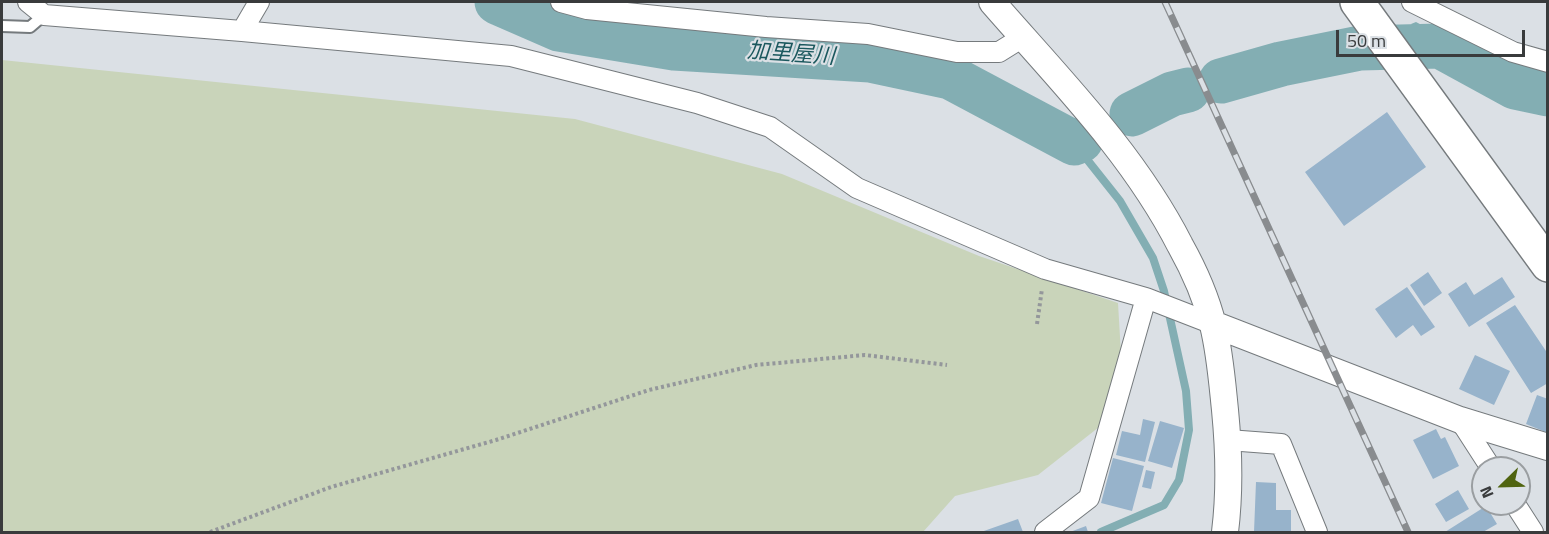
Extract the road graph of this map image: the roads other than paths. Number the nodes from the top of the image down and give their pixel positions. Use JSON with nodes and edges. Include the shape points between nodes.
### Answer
{"nodes":[{"id":1,"x":28,"y":2,"type":"edge"},
{"id":2,"x":259,"y":2,"type":"edge"},
{"id":3,"x":561,"y":2,"type":"edge"},
{"id":4,"x":992,"y":2,"type":"edge"},
{"id":5,"x":1412,"y":2,"type":"edge"},
{"id":6,"x":1360,"y":5,"type":"edge"},
{"id":7,"x":44,"y":15,"type":"junction"},
{"id":8,"x":2,"y":26,"type":"edge"},
{"id":9,"x":242,"y":31,"type":"junction"},
{"id":10,"x":1023,"y":37,"type":"junction"},
{"id":11,"x":1548,"y":62,"type":"edge"},
{"id":12,"x":1548,"y":266,"type":"edge"},
{"id":13,"x":1146,"y":298,"type":"junction"},
{"id":14,"x":1213,"y":324,"type":"junction"},
{"id":15,"x":1460,"y":420,"type":"junction"},
{"id":16,"x":1228,"y":440,"type":"junction"},
{"id":17,"x":1548,"y":447,"type":"edge"},
{"id":18,"x":1483,"y":456,"type":"edge"},
{"id":19,"x":1523,"y":516,"type":"edge"},
{"id":20,"x":1045,"y":532,"type":"edge"},
{"id":21,"x":1225,"y":532,"type":"edge"},
{"id":22,"x":1317,"y":532,"type":"edge"},
{"id":23,"x":1533,"y":532,"type":"edge"}],
"edges":[{"from":1,"to":7,"type":"street"},
{"from":2,"to":9,"type":"street"},
{"from":3,"to":10,"type":"street","via":[[587,9],[868,34],[957,52],[999,52]]},
{"from":4,"to":10,"type":"street"},
{"from":5,"to":11,"type":"street","via":[[1514,52]]},
{"from":6,"to":12,"type":"highway"},
{"from":7,"to":8,"type":"lane","via":[[30,27]]},
{"from":7,"to":9,"type":"street"},
{"from":9,"to":13,"type":"street","via":[[511,56],[697,103],[770,127],[856,188],[1045,268]]},
{"from":10,"to":14,"type":"street","via":[[1143,181],[1194,271]]},
{"from":13,"to":14,"type":"street"},
{"from":13,"to":20,"type":"street","via":[[1089,498]]},
{"from":14,"to":15,"type":"street"},
{"from":14,"to":16,"type":"street"},
{"from":15,"to":17,"type":"street"},
{"from":15,"to":18,"type":"street"},
{"from":16,"to":21,"type":"street"},
{"from":16,"to":22,"type":"street","via":[[1281,444]]},
{"from":19,"to":23,"type":"street"}]}
